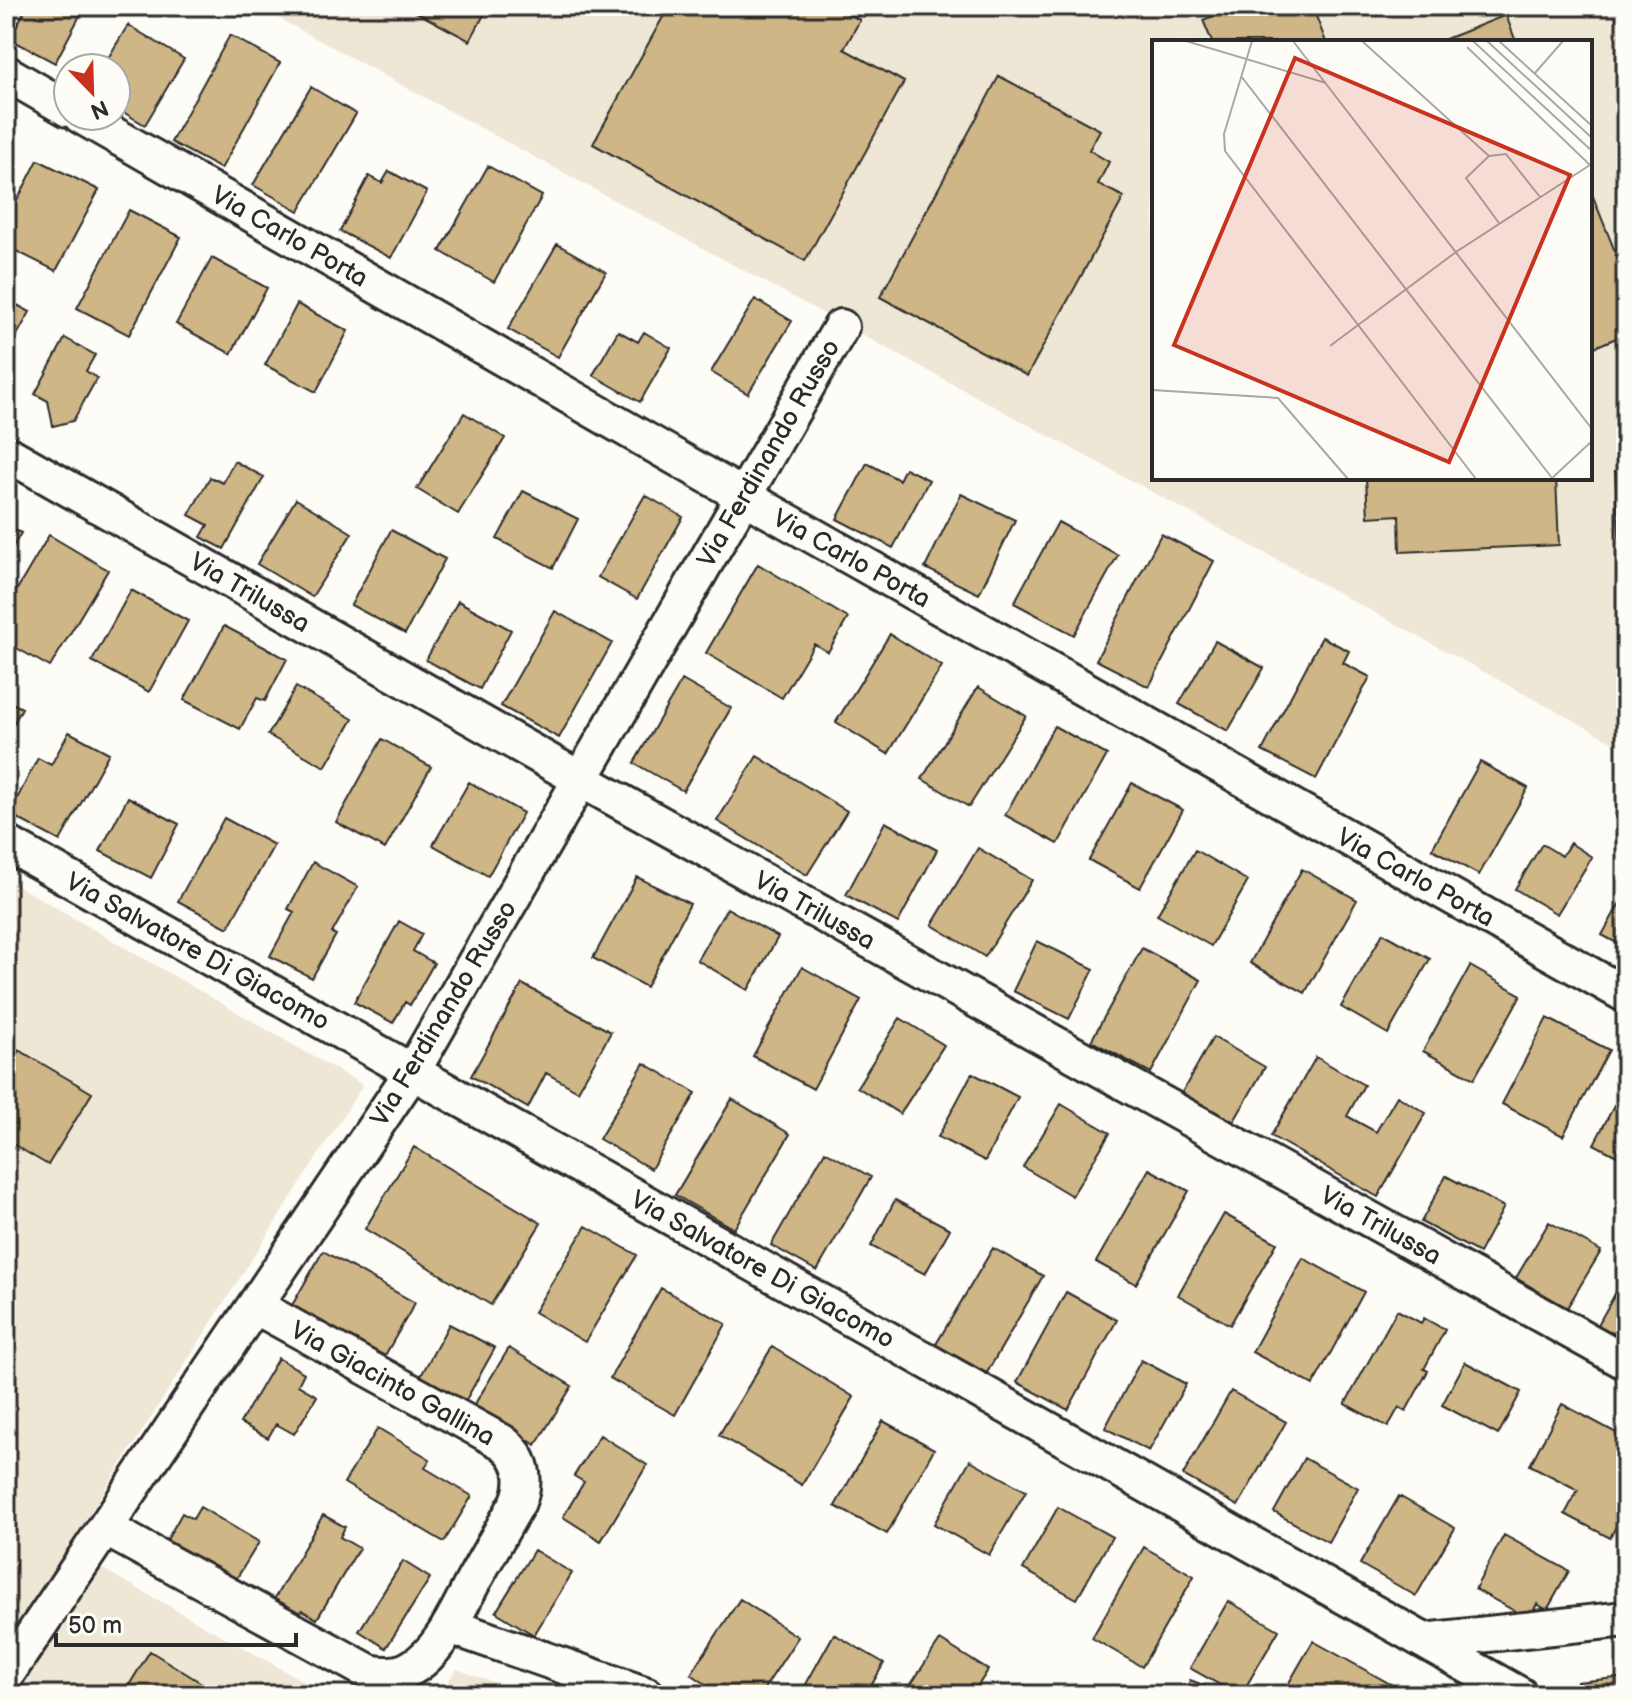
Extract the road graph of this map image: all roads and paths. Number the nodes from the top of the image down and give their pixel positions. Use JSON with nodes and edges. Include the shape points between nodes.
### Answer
{"nodes":[{"id":1,"x":6,"y":73,"type":"edge"},
{"id":2,"x":52,"y":100,"type":"edge"},
{"id":3,"x":109,"y":132,"type":"edge"},
{"id":4,"x":841,"y":327,"type":"dead end"},
{"id":5,"x":6,"y":453,"type":"edge"},
{"id":6,"x":743,"y":496,"type":"junction"},
{"id":7,"x":580,"y":779,"type":"junction"},
{"id":8,"x":6,"y":843,"type":"edge"},
{"id":9,"x":1626,"y":995,"type":"edge"},
{"id":10,"x":412,"y":1072,"type":"junction"},
{"id":11,"x":255,"y":1306,"type":"junction"},
{"id":12,"x":1626,"y":1362,"type":"edge"},
{"id":13,"x":105,"y":1528,"type":"junction"},
{"id":14,"x":1626,"y":1619,"type":"edge"},
{"id":15,"x":449,"y":1626,"type":"junction"},
{"id":16,"x":1424,"y":1641,"type":"junction"},
{"id":17,"x":6,"y":1675,"type":"edge"},
{"id":18,"x":647,"y":1695,"type":"edge"},
{"id":19,"x":1520,"y":1695,"type":"edge"}],
"edges":[{"from":1,"to":2,"type":"street"},
{"from":3,"to":6,"type":"street","name":"Via Carlo Porta"},
{"from":4,"to":6,"type":"street","name":"Via Ferdinando Russo"},
{"from":5,"to":7,"type":"street","name":"Via Trilussa"},
{"from":6,"to":7,"type":"street","name":"Via Ferdinando Russo"},
{"from":6,"to":9,"type":"street","name":"Via Carlo Porta"},
{"from":7,"to":10,"type":"street","name":"Via Ferdinando Russo"},
{"from":7,"to":12,"type":"street","name":"Via Trilussa"},
{"from":8,"to":10,"type":"street","name":"Via Salvatore Di Giacomo"},
{"from":10,"to":11,"type":"street","name":"Via Ferdinando Russo"},
{"from":10,"to":16,"type":"street","name":"Via Salvatore Di Giacomo"},
{"from":11,"to":13,"type":"street","name":"Via Ferdinando Russo"},
{"from":11,"to":15,"type":"street","name":"Via Giacinto Gallina","via":[[502,1442],[519,1460],[523,1489],[518,1502]]},
{"from":13,"to":15,"type":"street","via":[[362,1669],[388,1675],[412,1668]]},
{"from":13,"to":17,"type":"street","name":"Via Ferdinando Russo"},
{"from":14,"to":16,"type":"street"},
{"from":15,"to":18,"type":"street"},
{"from":16,"to":19,"type":"street","name":"Via Salvatore Di Giacomo"}]}
